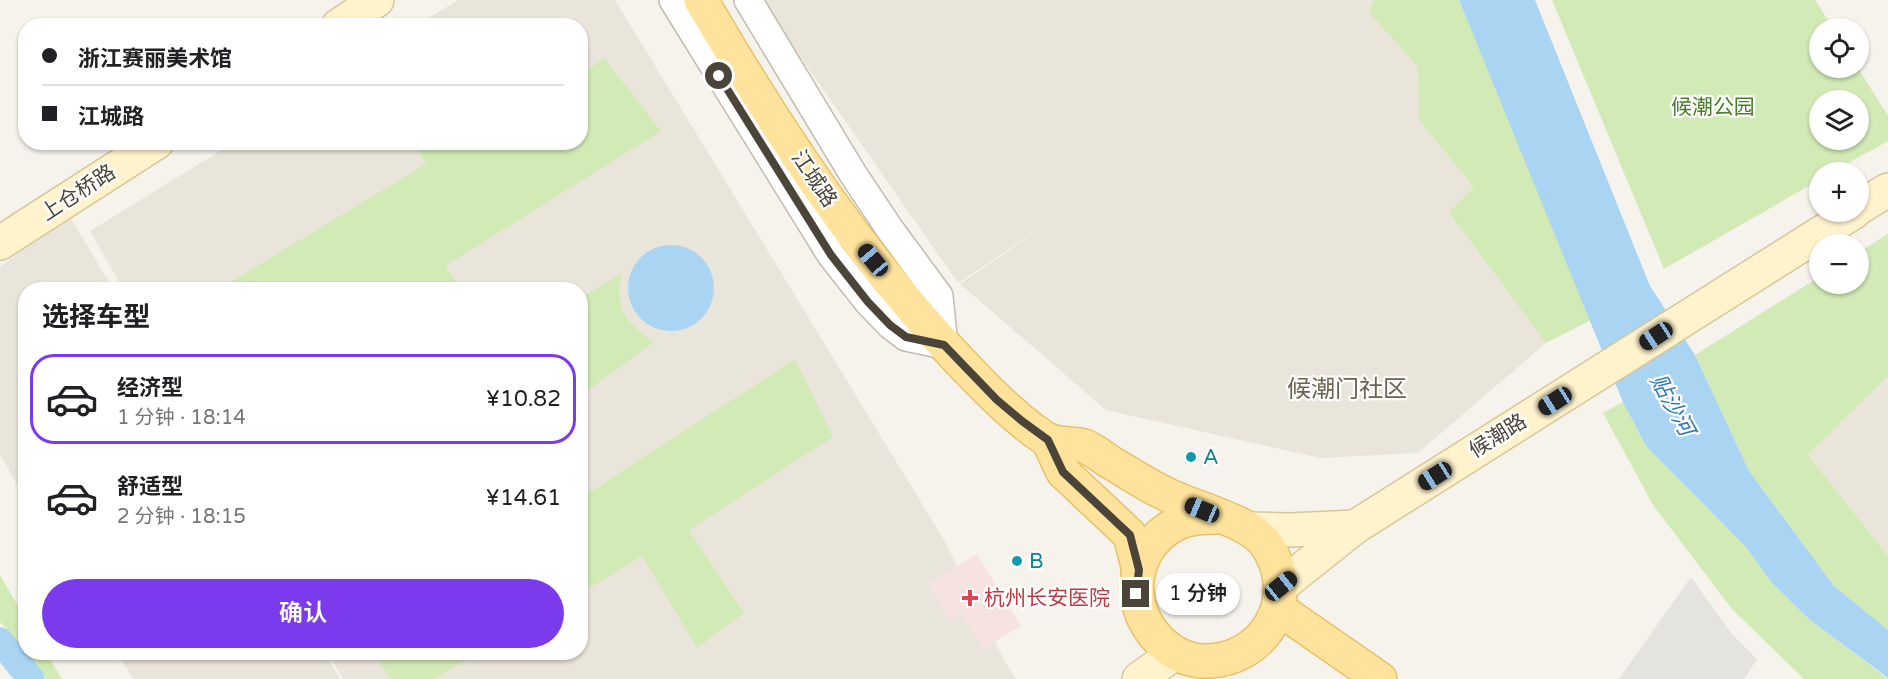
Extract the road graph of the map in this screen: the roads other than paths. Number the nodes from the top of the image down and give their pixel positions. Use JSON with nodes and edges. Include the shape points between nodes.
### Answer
{"nodes":[{"id":1,"x":377,"y":0,"type":"edge"},
{"id":2,"x":673,"y":0,"type":"edge"},
{"id":3,"x":701,"y":0,"type":"edge"},
{"id":4,"x":748,"y":0,"type":"edge"},
{"id":5,"x":350,"y":18,"type":"edge"},
{"id":6,"x":145,"y":150,"type":"edge"},
{"id":7,"x":1888,"y":190,"type":"edge"},
{"id":8,"x":1869,"y":201,"type":"edge"},
{"id":9,"x":1838,"y":222,"type":"edge"},
{"id":10,"x":0,"y":243,"type":"edge"},
{"id":11,"x":944,"y":345,"type":"junction"},
{"id":12,"x":1048,"y":440,"type":"junction"},
{"id":13,"x":1234,"y":523,"type":"junction"},
{"id":14,"x":1356,"y":527,"type":"junction"},
{"id":15,"x":1139,"y":570,"type":"junction"},
{"id":16,"x":1280,"y":598,"type":"junction"},
{"id":17,"x":1175,"y":653,"type":"junction"},
{"id":18,"x":1139,"y":679,"type":"edge"},
{"id":19,"x":1380,"y":679,"type":"edge"}],
"edges":[{"from":1,"to":5,"type":"street"},
{"from":2,"to":11,"type":"street","name":"江城路","via":[[777,170],[868,302],[906,337]]},
{"from":3,"to":11,"type":"main road","name":"江城路","via":[[738,65],[845,226]]},
{"from":4,"to":11,"type":"street","name":"江城路","via":[[853,174],[939,296]]},
{"from":6,"to":10,"type":"street","name":"上仓桥路"},
{"from":7,"to":8,"type":"street"},
{"from":9,"to":14,"type":"street","name":"候潮路"},
{"from":11,"to":12,"type":"main road","name":"江城路","via":[[997,400]]},
{"from":12,"to":13,"type":"main road","name":"江城路","via":[[1086,447],[1166,495]]},
{"from":12,"to":15,"type":"main road","name":"江城路","via":[[1063,472],[1130,535]]},
{"from":13,"to":14,"type":"street","name":"候潮路","via":[[1298,530]]},
{"from":13,"to":15,"type":"main road","name":"江城路","via":[[1198,517],[1178,523],[1147,551]]},
{"from":13,"to":16,"type":"main road","name":"江城路","via":[[1263,540],[1276,562]]},
{"from":14,"to":16,"type":"street","name":"候潮路"},
{"from":15,"to":17,"type":"main road","name":"江城路","via":[[1136,594],[1142,618],[1155,639]]},
{"from":16,"to":17,"type":"main road","name":"江城路","via":[[1266,633],[1247,650],[1224,660],[1198,661]]},
{"from":16,"to":19,"type":"main road"},
{"from":17,"to":18,"type":"street"}]}
